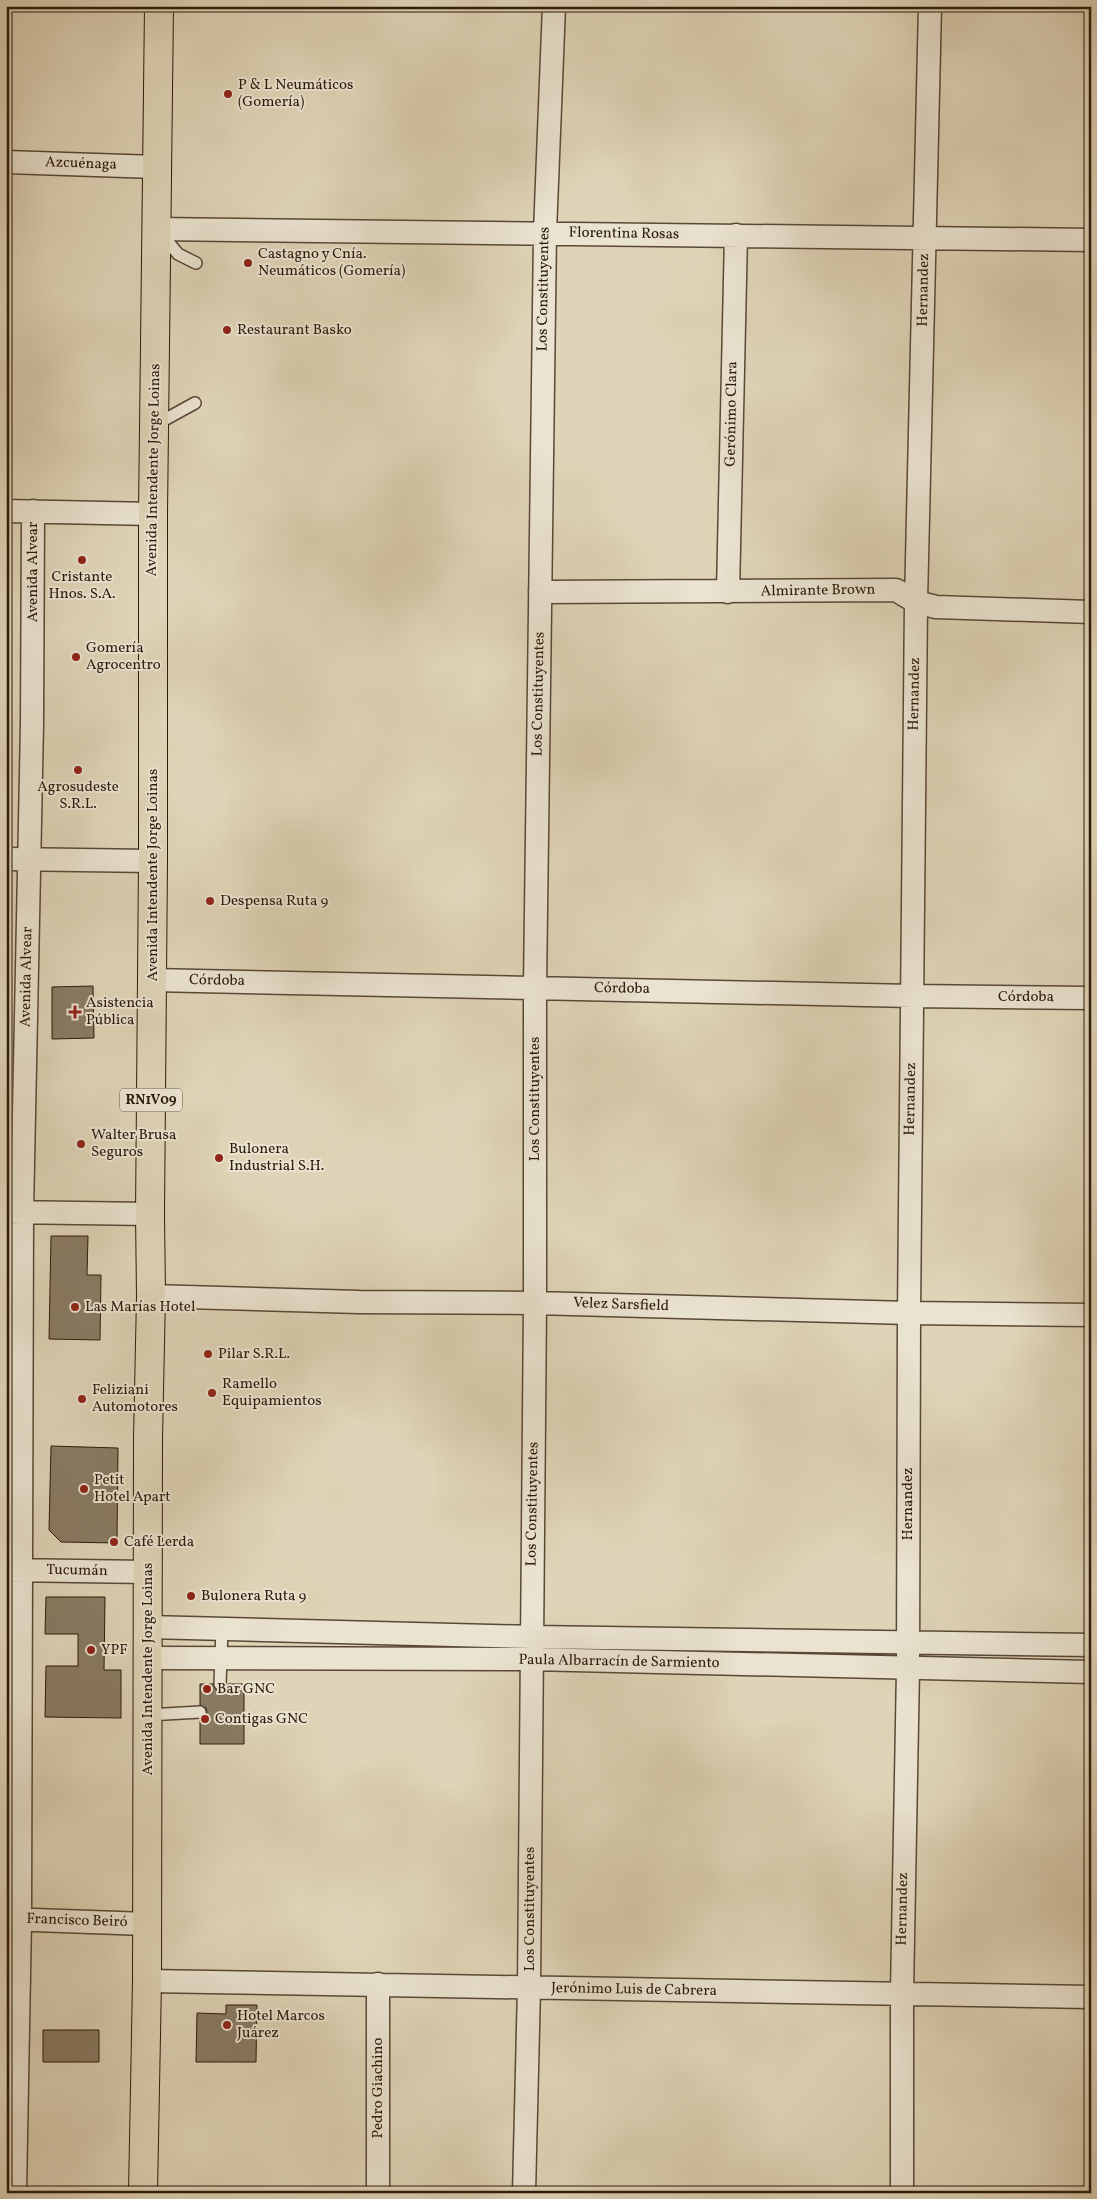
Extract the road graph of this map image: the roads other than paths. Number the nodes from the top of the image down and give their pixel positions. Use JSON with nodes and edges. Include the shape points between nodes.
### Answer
{"nodes":[{"id":1,"x":159,"y":6,"type":"edge"},
{"id":2,"x":554,"y":6,"type":"edge"},
{"id":3,"x":930,"y":6,"type":"edge"},
{"id":4,"x":6,"y":162,"type":"edge"},
{"id":5,"x":156,"y":167,"type":"junction"},
{"id":6,"x":157,"y":228,"type":"junction"},
{"id":7,"x":544,"y":232,"type":"junction"},
{"id":8,"x":736,"y":235,"type":"junction"},
{"id":9,"x":925,"y":237,"type":"junction"},
{"id":10,"x":1091,"y":240,"type":"edge"},
{"id":11,"x":196,"y":263,"type":"dead end"},
{"id":12,"x":195,"y":403,"type":"dead end"},
{"id":13,"x":154,"y":426,"type":"junction"},
{"id":14,"x":6,"y":511,"type":"edge"},
{"id":15,"x":33,"y":511,"type":"junction"},
{"id":16,"x":153,"y":514,"type":"junction"},
{"id":17,"x":540,"y":592,"type":"junction"},
{"id":18,"x":728,"y":592,"type":"junction"},
{"id":19,"x":916,"y":602,"type":"junction"},
{"id":20,"x":1091,"y":612,"type":"edge"},
{"id":21,"x":6,"y":860,"type":"edge"},
{"id":22,"x":29,"y":860,"type":"junction"},
{"id":23,"x":153,"y":862,"type":"junction"},
{"id":24,"x":152,"y":980,"type":"junction"},
{"id":25,"x":535,"y":987,"type":"junction"},
{"id":26,"x":912,"y":996,"type":"junction"},
{"id":27,"x":1091,"y":998,"type":"edge"},
{"id":28,"x":14,"y":1212,"type":"edge"},
{"id":29,"x":150,"y":1214,"type":"junction"},
{"id":30,"x":151,"y":1296,"type":"junction"},
{"id":31,"x":535,"y":1303,"type":"junction"},
{"id":32,"x":909,"y":1313,"type":"junction"},
{"id":33,"x":1091,"y":1315,"type":"edge"},
{"id":34,"x":13,"y":1570,"type":"edge"},
{"id":35,"x":148,"y":1572,"type":"junction"},
{"id":36,"x":148,"y":1627,"type":"junction"},
{"id":37,"x":222,"y":1629,"type":"junction"},
{"id":38,"x":532,"y":1637,"type":"junction"},
{"id":39,"x":908,"y":1642,"type":"junction"},
{"id":40,"x":1091,"y":1645,"type":"edge"},
{"id":41,"x":148,"y":1658,"type":"junction"},
{"id":42,"x":222,"y":1658,"type":"junction"},
{"id":43,"x":531,"y":1659,"type":"junction"},
{"id":44,"x":908,"y":1669,"type":"junction"},
{"id":45,"x":1091,"y":1672,"type":"edge"},
{"id":46,"x":220,"y":1684,"type":"dead end"},
{"id":47,"x":200,"y":1712,"type":"dead end"},
{"id":48,"x":148,"y":1715,"type":"junction"},
{"id":49,"x":13,"y":1919,"type":"edge"},
{"id":50,"x":147,"y":1924,"type":"junction"},
{"id":51,"x":147,"y":1981,"type":"junction"},
{"id":52,"x":378,"y":1984,"type":"junction"},
{"id":53,"x":529,"y":1988,"type":"junction"},
{"id":54,"x":902,"y":1993,"type":"junction"},
{"id":55,"x":1091,"y":1997,"type":"edge"},
{"id":56,"x":15,"y":2193,"type":"edge"},
{"id":57,"x":143,"y":2193,"type":"edge"},
{"id":58,"x":378,"y":2193,"type":"edge"},
{"id":59,"x":524,"y":2193,"type":"edge"},
{"id":60,"x":902,"y":2193,"type":"edge"}],
"edges":[{"from":1,"to":5,"type":"main road","name":"Avenida Intendente Jorge Loinas","number":"RN1V09"},
{"from":2,"to":7,"type":"street","name":"Los Constituyentes"},
{"from":3,"to":9,"type":"street","name":"Hernandez"},
{"from":4,"to":5,"type":"street","name":"Azcuénaga"},
{"from":5,"to":6,"type":"main road","name":"Avenida Intendente Jorge Loinas","number":"RN1V09"},
{"from":6,"to":7,"type":"street","name":"Florentina Rosas"},
{"from":6,"to":11,"type":"lane","via":[[178,254]]},
{"from":6,"to":13,"type":"main road","name":"Avenida Intendente Jorge Loinas","number":"RN1V09"},
{"from":7,"to":8,"type":"street","name":"Florentina Rosas"},
{"from":7,"to":17,"type":"street","name":"Los Constituyentes"},
{"from":8,"to":9,"type":"street","name":"Florentina Rosas"},
{"from":8,"to":18,"type":"street","name":"Gerónimo Clara"},
{"from":9,"to":10,"type":"street","name":"Florentina Rosas"},
{"from":9,"to":19,"type":"street","name":"Hernandez"},
{"from":12,"to":13,"type":"lane"},
{"from":13,"to":16,"type":"main road","name":"Avenida Intendente Jorge Loinas","number":"RN1V09"},
{"from":14,"to":15,"type":"street"},
{"from":15,"to":16,"type":"street"},
{"from":15,"to":22,"type":"street","name":"Avenida Alvear"},
{"from":16,"to":23,"type":"main road","name":"Avenida Intendente Jorge Loinas","number":"RN1V09"},
{"from":17,"to":18,"type":"street","name":"Almirante Brown"},
{"from":17,"to":25,"type":"street","name":"Los Constituyentes"},
{"from":18,"to":19,"type":"street","name":"Almirante Brown","via":[[896,590]]},
{"from":19,"to":20,"type":"street","name":"Almirante Brown","via":[[936,608]]},
{"from":19,"to":26,"type":"street","name":"Hernandez"},
{"from":21,"to":22,"type":"street"},
{"from":22,"to":23,"type":"street"},
{"from":22,"to":28,"type":"street","name":"Avenida Alvear"},
{"from":23,"to":24,"type":"main road","name":"Avenida Intendente Jorge Loinas","number":"RN1V09"},
{"from":24,"to":25,"type":"street","name":"Córdoba"},
{"from":24,"to":29,"type":"main road","name":"Avenida Intendente Jorge Loinas","number":"RN1V09"},
{"from":25,"to":26,"type":"street","name":"Córdoba"},
{"from":25,"to":31,"type":"street","name":"Los Constituyentes"},
{"from":26,"to":27,"type":"street","name":"Córdoba"},
{"from":26,"to":32,"type":"street","name":"Hernandez"},
{"from":28,"to":29,"type":"street"},
{"from":28,"to":34,"type":"street","name":"Avenida Alvear"},
{"from":29,"to":30,"type":"main road","name":"Avenida Intendente Jorge Loinas","number":"RN1V09"},
{"from":30,"to":31,"type":"street","name":"Velez Sarsfield"},
{"from":30,"to":35,"type":"main road","name":"Avenida Intendente Jorge Loinas","number":"RN1V09"},
{"from":31,"to":32,"type":"street","name":"Velez Sarsfield"},
{"from":31,"to":38,"type":"street","name":"Los Constituyentes"},
{"from":32,"to":33,"type":"street","name":"Velez Sarsfield"},
{"from":32,"to":39,"type":"street","name":"Hernandez"},
{"from":34,"to":35,"type":"street","name":"Tucumán"},
{"from":34,"to":49,"type":"street","name":"Avenida Alvear"},
{"from":35,"to":36,"type":"main road","name":"Avenida Intendente Jorge Loinas","number":"RN1V09"},
{"from":36,"to":37,"type":"street","name":"Paula Albarracín de Sarmiento"},
{"from":36,"to":41,"type":"main road","name":"Avenida Intendente Jorge Loinas","number":"RN1V09"},
{"from":37,"to":38,"type":"street","name":"Paula Albarracín de Sarmiento"},
{"from":37,"to":42,"type":"lane"},
{"from":38,"to":39,"type":"street","name":"Paula Albarracín de Sarmiento"},
{"from":38,"to":43,"type":"street","name":"Los Constituyentes"},
{"from":39,"to":40,"type":"street","name":"Paula Albarracín de Sarmiento"},
{"from":39,"to":44,"type":"street","name":"Hernandez"},
{"from":41,"to":42,"type":"street","name":"Paula Albarracín de Sarmiento"},
{"from":41,"to":48,"type":"main road","name":"Avenida Intendente Jorge Loinas","number":"RN1V09"},
{"from":42,"to":43,"type":"street","name":"Paula Albarracín de Sarmiento"},
{"from":42,"to":46,"type":"lane"},
{"from":43,"to":44,"type":"street","name":"Paula Albarracín de Sarmiento"},
{"from":43,"to":53,"type":"street","name":"Los Constituyentes"},
{"from":44,"to":45,"type":"street","name":"Paula Albarracín de Sarmiento"},
{"from":44,"to":54,"type":"street","name":"Hernandez"},
{"from":47,"to":48,"type":"lane"},
{"from":48,"to":50,"type":"main road","name":"Avenida Intendente Jorge Loinas","number":"RN1V09"},
{"from":49,"to":50,"type":"street","name":"Francisco Beiró"},
{"from":49,"to":56,"type":"street","name":"Avenida Alvear"},
{"from":50,"to":51,"type":"main road","name":"Avenida Intendente Jorge Loinas","number":"RN1V09"},
{"from":51,"to":52,"type":"street","name":"Jerónimo Luis de Cabrera"},
{"from":51,"to":57,"type":"main road","name":"Avenida Intendente Jorge Loinas","number":"RN1V09"},
{"from":52,"to":53,"type":"street","name":"Jerónimo Luis de Cabrera"},
{"from":52,"to":58,"type":"street","name":"Pedro Giachino"},
{"from":53,"to":54,"type":"street","name":"Jerónimo Luis de Cabrera"},
{"from":53,"to":59,"type":"street","name":"Los Constituyentes"},
{"from":54,"to":55,"type":"street","name":"Jerónimo Luis de Cabrera"},
{"from":54,"to":60,"type":"street","name":"Hernandez"}]}
